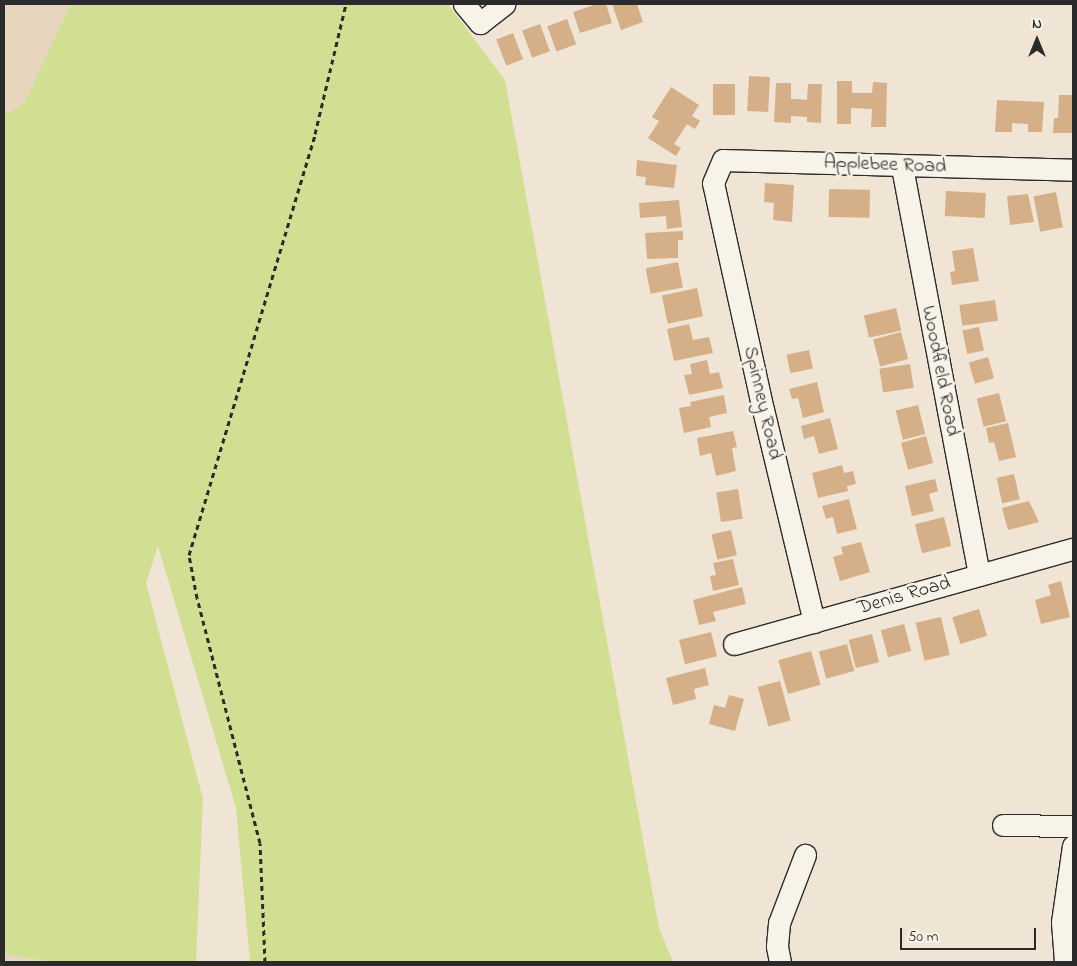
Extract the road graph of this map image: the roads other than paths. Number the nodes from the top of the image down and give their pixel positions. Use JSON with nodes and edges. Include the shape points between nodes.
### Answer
{"nodes":[{"id":1,"x":464,"y":4,"type":"edge"},
{"id":2,"x":504,"y":4,"type":"edge"},
{"id":3,"x":902,"y":167,"type":"junction"},
{"id":4,"x":1073,"y":170,"type":"edge"},
{"id":5,"x":713,"y":184,"type":"joint"},
{"id":6,"x":1073,"y":549,"type":"edge"},
{"id":7,"x":979,"y":575,"type":"junction"},
{"id":8,"x":814,"y":622,"type":"junction"},
{"id":9,"x":734,"y":644,"type":"dead end"},
{"id":10,"x":1003,"y":825,"type":"dead end"},
{"id":11,"x":1073,"y":826,"type":"edge"},
{"id":12,"x":1073,"y":846,"type":"edge"},
{"id":13,"x":805,"y":855,"type":"dead end"},
{"id":14,"x":780,"y":962,"type":"edge"},
{"id":15,"x":1065,"y":962,"type":"edge"}],
"edges":[{"from":1,"to":2,"type":"street","via":[[480,23]]},
{"from":3,"to":4,"type":"street","name":"Applebee Road"},
{"from":3,"to":5,"type":"street","name":"Applebee Road","via":[[723,160]]},
{"from":3,"to":7,"type":"street","name":"Woodfield Road"},
{"from":5,"to":8,"type":"street","name":"Spinney Road","via":[[762,410]]},
{"from":6,"to":7,"type":"street","name":"Denis Road"},
{"from":7,"to":8,"type":"street","name":"Denis Road"},
{"from":8,"to":9,"type":"street","name":"Denis Road"},
{"from":10,"to":11,"type":"street"},
{"from":12,"to":15,"type":"street","via":[[1062,922]]},
{"from":13,"to":14,"type":"street","via":[[779,923],[777,946]]}]}
